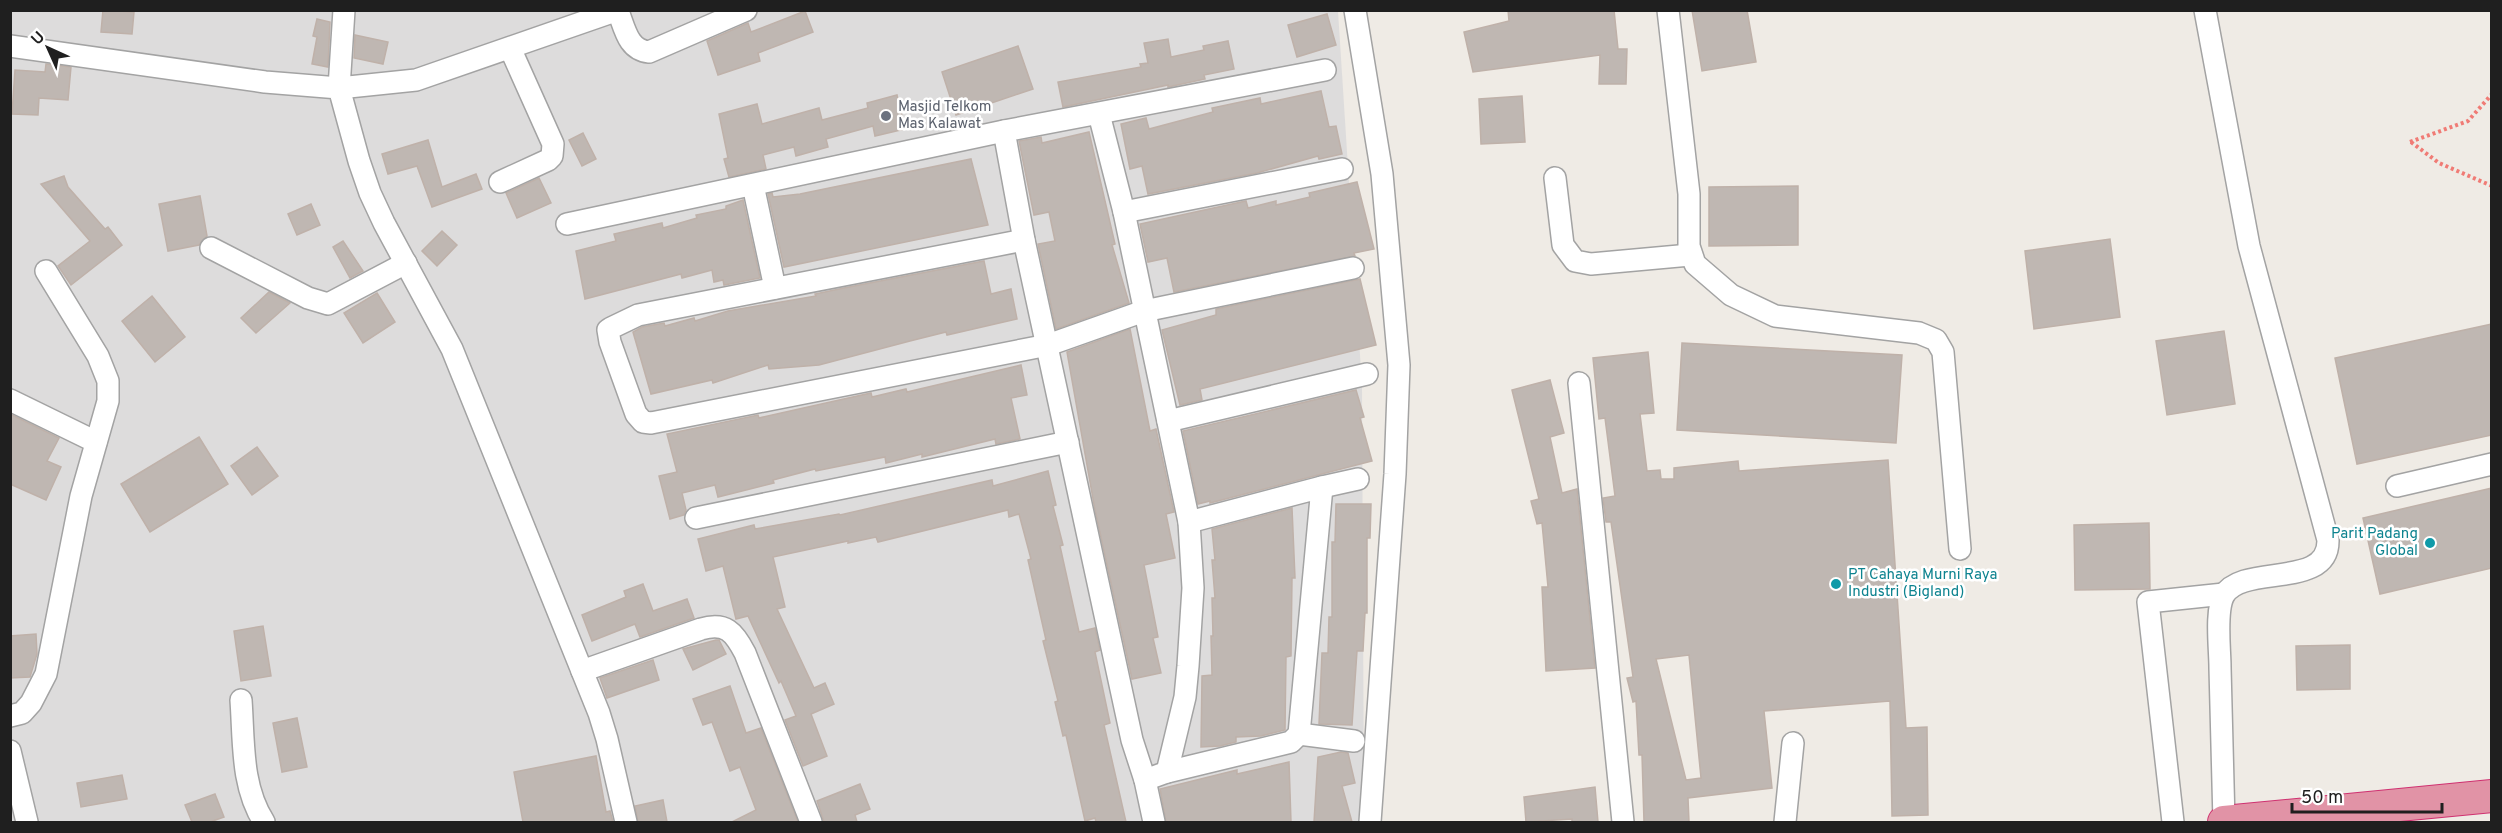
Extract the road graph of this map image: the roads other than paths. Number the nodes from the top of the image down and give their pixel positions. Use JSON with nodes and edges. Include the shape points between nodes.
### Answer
{"nodes":[{"id":1,"x":344,"y":10,"type":"edge"},
{"id":2,"x":746,"y":10,"type":"edge"},
{"id":3,"x":1355,"y":10,"type":"edge"},
{"id":4,"x":1668,"y":10,"type":"edge"},
{"id":5,"x":2205,"y":10,"type":"edge"},
{"id":6,"x":618,"y":11,"type":"edge"},
{"id":7,"x":10,"y":46,"type":"edge"},
{"id":8,"x":510,"y":48,"type":"junction"},
{"id":9,"x":1325,"y":70,"type":"dead end"},
{"id":10,"x":339,"y":88,"type":"junction"},
{"id":11,"x":1099,"y":114,"type":"junction"},
{"id":12,"x":1004,"y":131,"type":"junction"},
{"id":13,"x":1342,"y":169,"type":"dead end"},
{"id":14,"x":1554,"y":178,"type":"dead end"},
{"id":15,"x":500,"y":182,"type":"dead end"},
{"id":16,"x":753,"y":185,"type":"junction"},
{"id":17,"x":1124,"y":212,"type":"junction"},
{"id":18,"x":567,"y":224,"type":"dead end"},
{"id":19,"x":1024,"y":240,"type":"junction"},
{"id":20,"x":211,"y":248,"type":"dead end"},
{"id":21,"x":1690,"y":255,"type":"junction"},
{"id":22,"x":406,"y":263,"type":"junction"},
{"id":23,"x":1353,"y":268,"type":"dead end"},
{"id":24,"x":45,"y":271,"type":"dead end"},
{"id":25,"x":775,"y":288,"type":"junction"},
{"id":26,"x":1144,"y":311,"type":"junction"},
{"id":27,"x":1048,"y":345,"type":"junction"},
{"id":28,"x":1367,"y":374,"type":"dead end"},
{"id":29,"x":1579,"y":383,"type":"dead end"},
{"id":30,"x":10,"y":400,"type":"edge"},
{"id":31,"x":1168,"y":421,"type":"junction"},
{"id":32,"x":96,"y":442,"type":"junction"},
{"id":33,"x":1068,"y":442,"type":"junction"},
{"id":34,"x":2492,"y":464,"type":"edge"},
{"id":35,"x":1358,"y":479,"type":"dead end"},
{"id":36,"x":2397,"y":486,"type":"dead end"},
{"id":37,"x":1322,"y":487,"type":"junction"},
{"id":38,"x":696,"y":518,"type":"dead end"},
{"id":39,"x":1189,"y":522,"type":"junction"},
{"id":40,"x":1960,"y":549,"type":"dead end"},
{"id":41,"x":2224,"y":594,"type":"junction"},
{"id":42,"x":582,"y":671,"type":"junction"},
{"id":43,"x":241,"y":700,"type":"dead end"},
{"id":44,"x":10,"y":716,"type":"edge"},
{"id":45,"x":1299,"y":734,"type":"junction"},
{"id":46,"x":1354,"y":741,"type":"dead end"},
{"id":47,"x":1793,"y":743,"type":"dead end"},
{"id":48,"x":10,"y":751,"type":"edge"},
{"id":49,"x":1167,"y":772,"type":"junction"},
{"id":50,"x":1145,"y":780,"type":"junction"},
{"id":51,"x":2492,"y":796,"type":"edge"},
{"id":52,"x":27,"y":822,"type":"edge"},
{"id":53,"x":264,"y":822,"type":"edge"},
{"id":54,"x":626,"y":822,"type":"edge"},
{"id":55,"x":811,"y":822,"type":"edge"},
{"id":56,"x":1154,"y":822,"type":"edge"},
{"id":57,"x":1370,"y":822,"type":"edge"},
{"id":58,"x":1623,"y":822,"type":"edge"},
{"id":59,"x":1785,"y":822,"type":"edge"},
{"id":60,"x":2173,"y":822,"type":"edge"},
{"id":61,"x":2224,"y":822,"type":"edge"}],
"edges":[{"from":1,"to":10,"type":"street"},
{"from":2,"to":6,"type":"street","via":[[649,52],[635,48]]},
{"from":3,"to":57,"type":"street","via":[[1382,174],[1399,365]]},
{"from":4,"to":21,"type":"street","via":[[1689,194]]},
{"from":5,"to":41,"type":"street","via":[[2249,246],[2328,540],[2328,549],[2319,563],[2242,583]]},
{"from":6,"to":8,"type":"street"},
{"from":7,"to":10,"type":"street","via":[[265,82]]},
{"from":8,"to":10,"type":"street","via":[[416,80]]},
{"from":8,"to":15,"type":"street","via":[[553,150],[548,160]]},
{"from":9,"to":11,"type":"street"},
{"from":10,"to":22,"type":"street","via":[[370,193]]},
{"from":11,"to":12,"type":"street"},
{"from":11,"to":17,"type":"street"},
{"from":12,"to":16,"type":"street"},
{"from":12,"to":19,"type":"street"},
{"from":13,"to":17,"type":"street"},
{"from":14,"to":21,"type":"street","via":[[1563,245],[1575,261],[1591,264]]},
{"from":16,"to":18,"type":"street"},
{"from":16,"to":25,"type":"street"},
{"from":17,"to":26,"type":"street"},
{"from":19,"to":25,"type":"street"},
{"from":19,"to":27,"type":"street"},
{"from":20,"to":22,"type":"street","via":[[308,298],[328,304]]},
{"from":21,"to":40,"type":"street","via":[[1731,295],[1775,316],[1919,333],[1936,340],[1943,352]]},
{"from":22,"to":42,"type":"street","via":[[452,349]]},
{"from":23,"to":26,"type":"street"},
{"from":24,"to":32,"type":"street","via":[[98,356],[108,381],[108,401]]},
{"from":25,"to":27,"type":"street","via":[[638,315],[608,330],[625,390],[639,419],[645,423],[666,421]]},
{"from":26,"to":27,"type":"street"},
{"from":26,"to":31,"type":"street"},
{"from":27,"to":33,"type":"street"},
{"from":28,"to":31,"type":"street"},
{"from":29,"to":58,"type":"street"},
{"from":30,"to":32,"type":"street"},
{"from":31,"to":39,"type":"street"},
{"from":32,"to":44,"type":"street","via":[[81,496],[46,674],[32,704],[22,713]]},
{"from":33,"to":38,"type":"street"},
{"from":33,"to":50,"type":"street","via":[[1132,740]]},
{"from":34,"to":36,"type":"street"},
{"from":35,"to":37,"type":"street"},
{"from":37,"to":39,"type":"street"},
{"from":37,"to":45,"type":"street"},
{"from":39,"to":49,"type":"street","via":[[1193,588],[1188,666],[1185,697]]},
{"from":41,"to":60,"type":"street","via":[[2148,602]]},
{"from":41,"to":61,"type":"street","via":[[2220,638]]},
{"from":42,"to":54,"type":"street","via":[[607,739]]},
{"from":42,"to":55,"type":"street","via":[[714,625],[730,632],[745,653]]},
{"from":43,"to":53,"type":"street","via":[[248,788]]},
{"from":45,"to":46,"type":"street"},
{"from":45,"to":49,"type":"street","via":[[1291,742]]},
{"from":47,"to":59,"type":"street"},
{"from":48,"to":52,"type":"street"},
{"from":49,"to":50,"type":"street"},
{"from":50,"to":56,"type":"street"},
{"from":51,"to":61,"type":"highway"}]}
